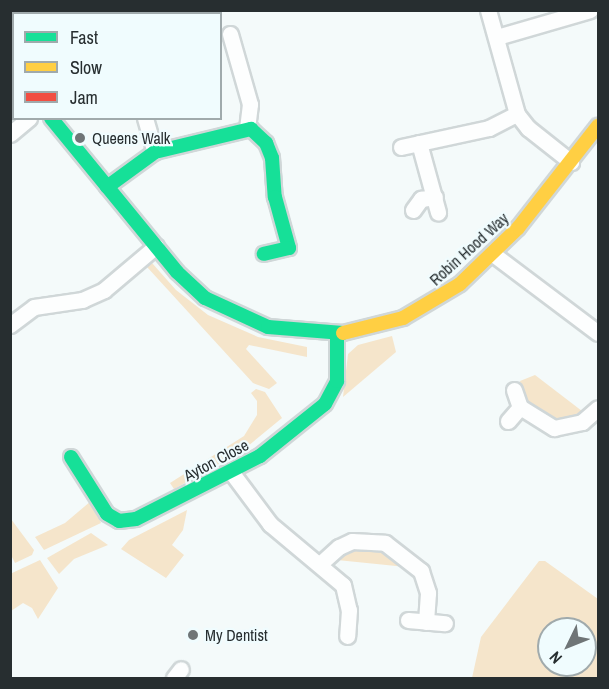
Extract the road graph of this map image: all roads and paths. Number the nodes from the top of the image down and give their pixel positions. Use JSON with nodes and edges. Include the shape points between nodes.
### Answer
{"nodes":[{"id":1,"x":488,"y":10,"type":"edge"},
{"id":2,"x":591,"y":10,"type":"edge"},
{"id":3,"x":497,"y":37,"type":"junction"},
{"id":4,"x":228,"y":42,"type":"edge"},
{"id":5,"x":517,"y":114,"type":"junction"},
{"id":6,"x":27,"y":120,"type":"edge"},
{"id":7,"x":53,"y":120,"type":"edge"},
{"id":8,"x":146,"y":120,"type":"edge"},
{"id":9,"x":598,"y":126,"type":"edge"},
{"id":10,"x":247,"y":129,"type":"junction"},
{"id":11,"x":10,"y":134,"type":"edge"},
{"id":12,"x":418,"y":143,"type":"junction"},
{"id":13,"x":401,"y":147,"type":"dead end"},
{"id":14,"x":155,"y":152,"type":"junction"},
{"id":15,"x":572,"y":162,"type":"junction"},
{"id":16,"x":107,"y":187,"type":"junction"},
{"id":17,"x":412,"y":210,"type":"dead end"},
{"id":18,"x":156,"y":246,"type":"junction"},
{"id":19,"x":264,"y":254,"type":"dead end"},
{"id":20,"x":493,"y":254,"type":"junction"},
{"id":21,"x":10,"y":325,"type":"edge"},
{"id":22,"x":598,"y":333,"type":"edge"},
{"id":23,"x":336,"y":334,"type":"junction"},
{"id":24,"x":514,"y":390,"type":"dead end"},
{"id":25,"x":520,"y":407,"type":"junction"},
{"id":26,"x":598,"y":408,"type":"edge"},
{"id":27,"x":508,"y":421,"type":"dead end"},
{"id":28,"x":71,"y":457,"type":"dead end"},
{"id":29,"x":232,"y":472,"type":"junction"},
{"id":30,"x":321,"y":563,"type":"junction"},
{"id":31,"x":408,"y":620,"type":"dead end"},
{"id":32,"x":426,"y":622,"type":"junction"},
{"id":33,"x":445,"y":623,"type":"dead end"},
{"id":34,"x":347,"y":636,"type":"dead end"}],
"edges":[{"from":1,"to":3,"type":"street"},
{"from":2,"to":3,"type":"street"},
{"from":3,"to":5,"type":"street"},
{"from":4,"to":10,"type":"street","via":[[250,104]]},
{"from":5,"to":12,"type":"street","via":[[489,128]]},
{"from":5,"to":15,"type":"street","via":[[528,128]]},
{"from":6,"to":11,"type":"street"},
{"from":7,"to":16,"type":"street","name":"Robin Hood Way"},
{"from":8,"to":14,"type":"street"},
{"from":9,"to":15,"type":"street","name":"Robin Hood Way"},
{"from":10,"to":14,"type":"street"},
{"from":10,"to":19,"type":"street","via":[[256,131],[268,148],[275,197],[289,248]]},
{"from":12,"to":13,"type":"street"},
{"from":12,"to":17,"type":"street","via":[[436,204],[421,199]]},
{"from":14,"to":16,"type":"street"},
{"from":15,"to":20,"type":"street","name":"Robin Hood Way"},
{"from":16,"to":18,"type":"street","name":"Robin Hood Way"},
{"from":18,"to":21,"type":"street","via":[[104,290],[81,300],[34,307]]},
{"from":18,"to":23,"type":"street","name":"Robin Hood Way","via":[[191,287],[243,318],[301,333]]},
{"from":20,"to":22,"type":"street"},
{"from":20,"to":23,"type":"street","name":"Robin Hood Way","via":[[423,309],[381,326]]},
{"from":23,"to":29,"type":"street","name":"Ayton Close","via":[[337,381],[330,398],[275,445]]},
{"from":24,"to":25,"type":"street"},
{"from":25,"to":26,"type":"street","via":[[554,428],[582,422]]},
{"from":25,"to":27,"type":"street"},
{"from":28,"to":29,"type":"street","name":"Ayton Close","via":[[104,510],[119,521],[136,519]]},
{"from":29,"to":30,"type":"street","via":[[270,524]]},
{"from":30,"to":32,"type":"street","via":[[352,541],[385,543],[421,571],[428,593]]},
{"from":30,"to":34,"type":"street","via":[[346,592]]},
{"from":31,"to":32,"type":"street"},
{"from":32,"to":33,"type":"street"}]}
